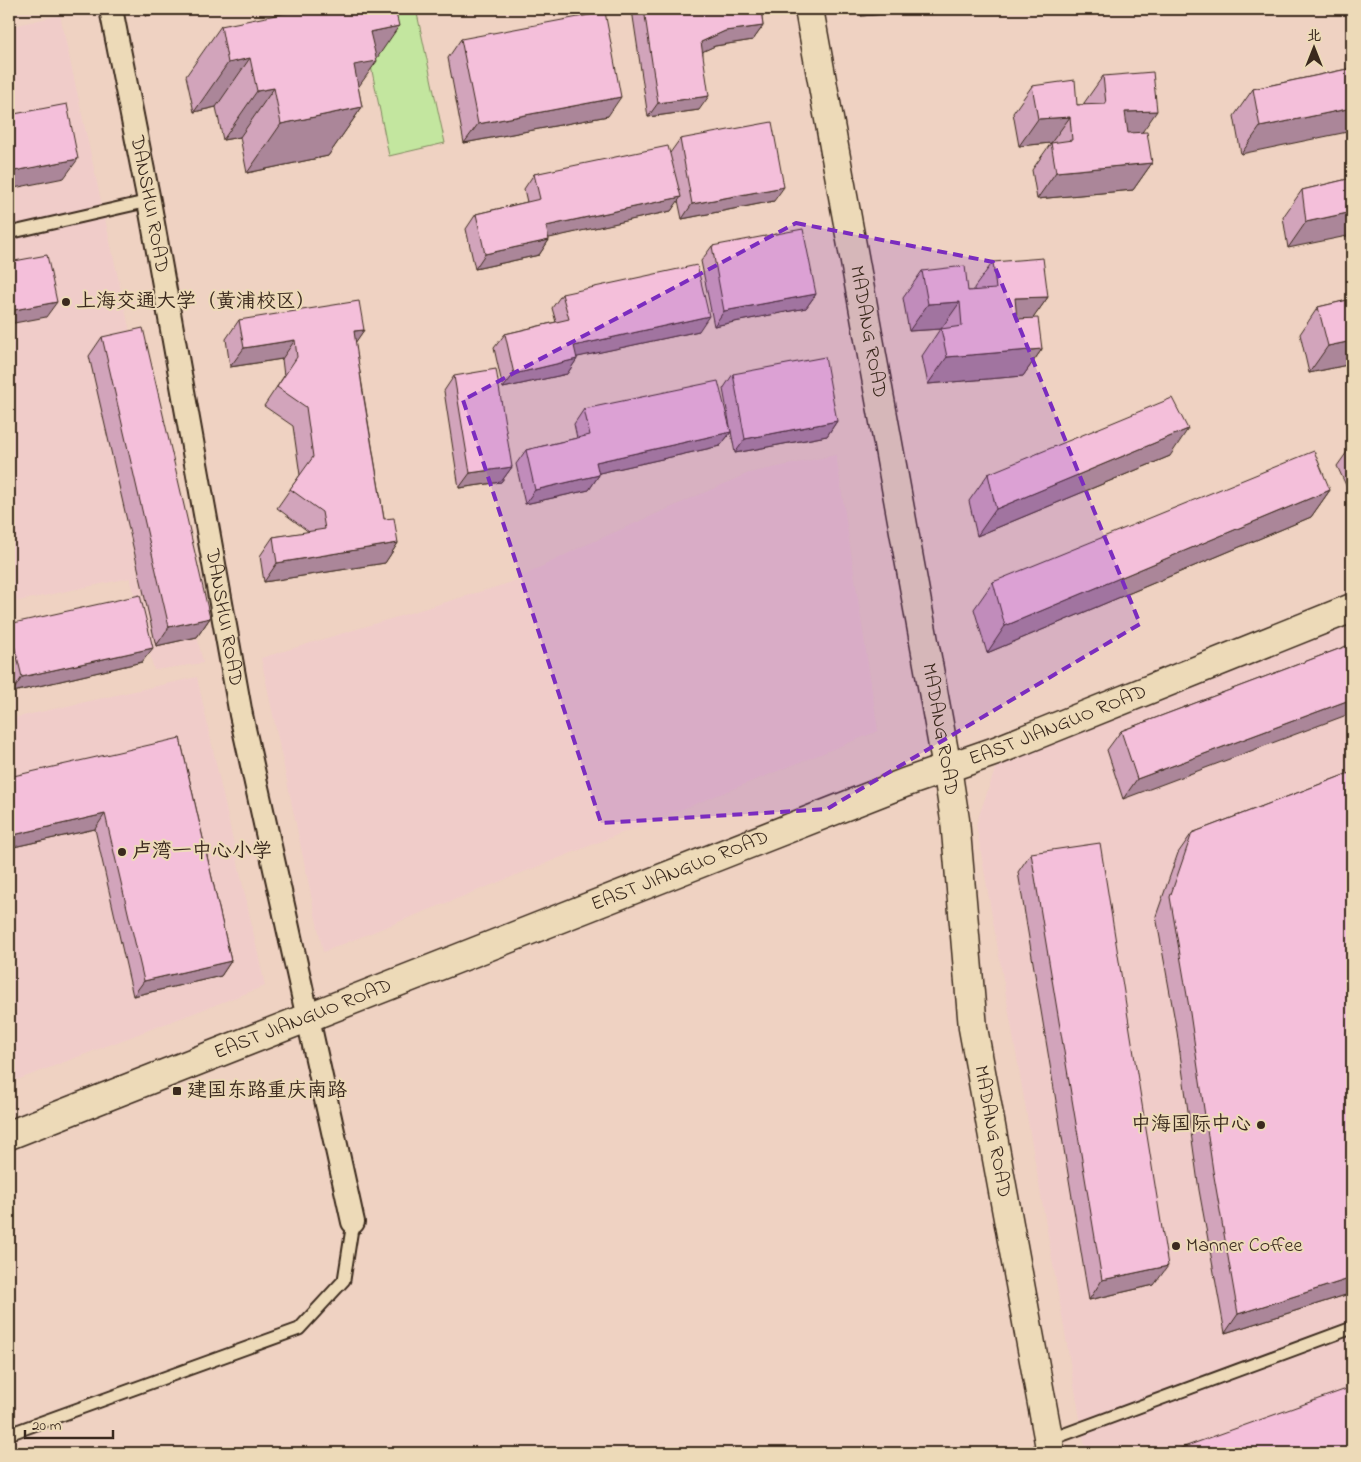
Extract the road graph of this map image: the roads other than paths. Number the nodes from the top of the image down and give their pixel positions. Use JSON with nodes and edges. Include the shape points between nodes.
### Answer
{"nodes":[{"id":1,"x":111,"y":9,"type":"edge"},
{"id":2,"x":809,"y":9,"type":"edge"},
{"id":3,"x":148,"y":201,"type":"junction"},
{"id":4,"x":9,"y":233,"type":"edge"},
{"id":5,"x":1352,"y":608,"type":"edge"},
{"id":6,"x":947,"y":768,"type":"junction"},
{"id":7,"x":309,"y":1017,"type":"junction"},
{"id":8,"x":9,"y":1135,"type":"edge"},
{"id":9,"x":354,"y":1222,"type":"joint"},
{"id":10,"x":1352,"y":1328,"type":"edge"},
{"id":11,"x":9,"y":1434,"type":"edge"},
{"id":12,"x":1050,"y":1447,"type":"edge"}],
"edges":[{"from":1,"to":3,"type":"street","name":"DANSHUI ROAD"},
{"from":2,"to":6,"type":"street","name":"MADANG ROAD"},
{"from":3,"to":4,"type":"lane"},
{"from":3,"to":7,"type":"street","name":"DANSHUI ROAD","via":[[241,715]]},
{"from":5,"to":6,"type":"street","name":"EAST JIANGUO ROAD"},
{"from":6,"to":7,"type":"street","name":"EAST JIANGUO ROAD"},
{"from":6,"to":12,"type":"street","name":"MADANG ROAD","via":[[955,820],[973,1028]]},
{"from":7,"to":8,"type":"street","name":"EAST JIANGUO ROAD"},
{"from":7,"to":9,"type":"street","name":"DANSHUI ROAD"},
{"from":9,"to":11,"type":"lane","via":[[344,1280],[299,1328]]},
{"from":10,"to":12,"type":"lane"}]}
